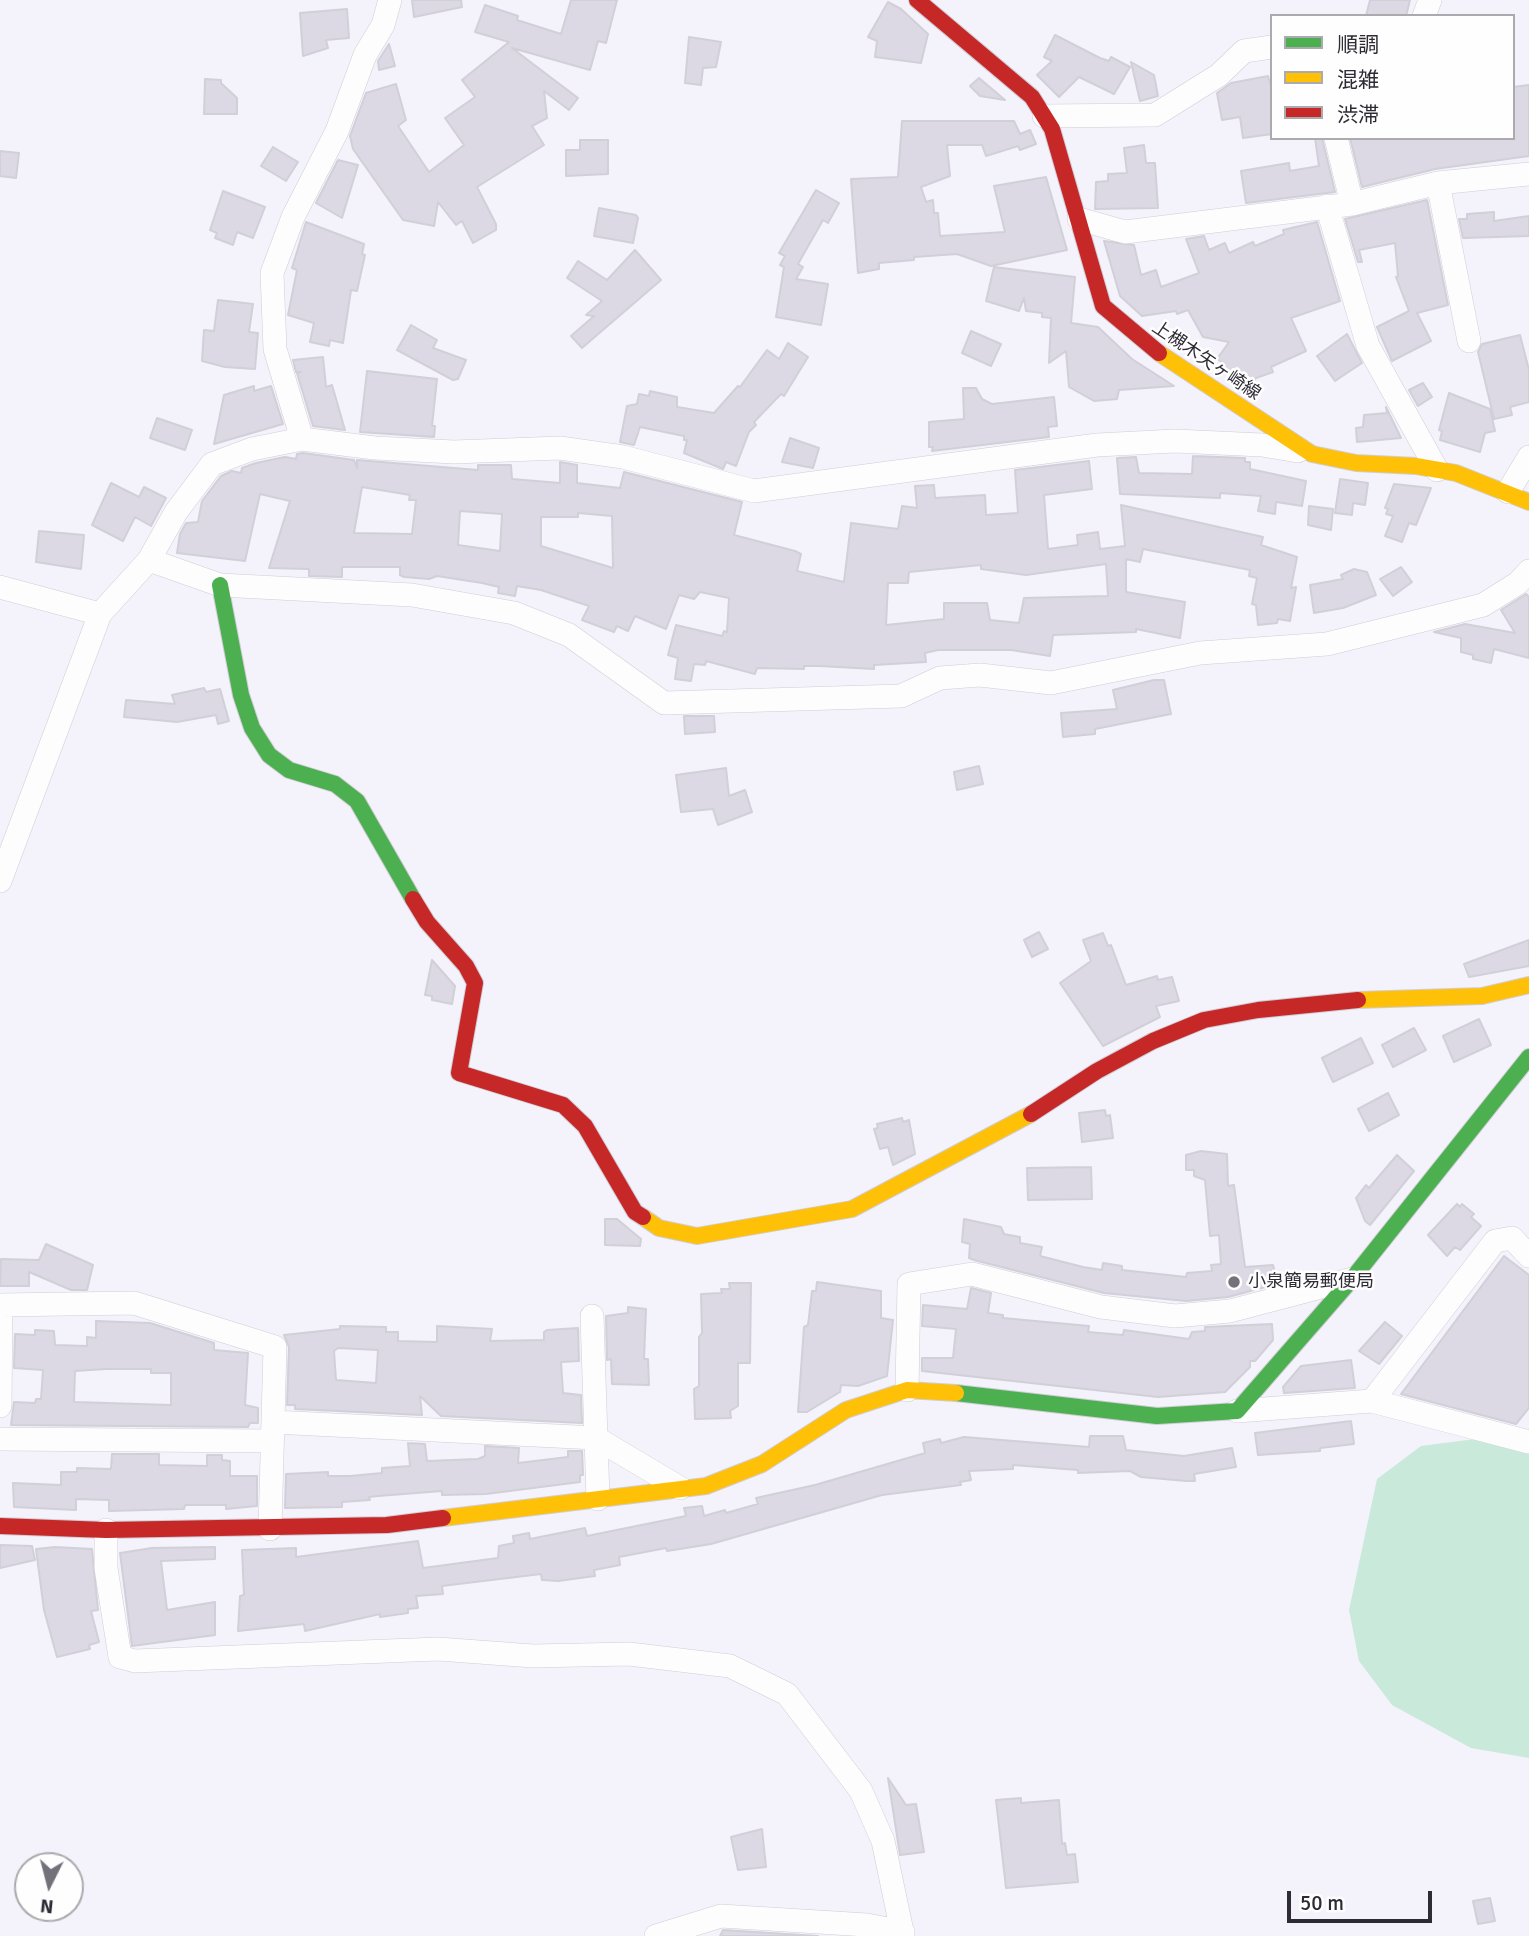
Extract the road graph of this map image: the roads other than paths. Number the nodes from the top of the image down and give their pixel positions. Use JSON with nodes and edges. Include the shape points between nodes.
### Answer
{"nodes":[{"id":1,"x":390,"y":0,"type":"edge"},
{"id":2,"x":916,"y":0,"type":"edge"},
{"id":3,"x":1270,"y":47,"type":"edge"},
{"id":4,"x":1044,"y":116,"type":"junction"},
{"id":5,"x":1336,"y":140,"type":"edge"},
{"id":6,"x":1529,"y":174,"type":"edge"},
{"id":7,"x":1438,"y":183,"type":"junction"},
{"id":8,"x":1352,"y":204,"type":"junction"},
{"id":9,"x":1327,"y":206,"type":"junction"},
{"id":10,"x":1079,"y":219,"type":"junction"},
{"id":11,"x":1469,"y":341,"type":"dead end"},
{"id":12,"x":302,"y":439,"type":"junction"},
{"id":13,"x":1312,"y":454,"type":"junction"},
{"id":14,"x":1529,"y":457,"type":"edge"},
{"id":15,"x":1437,"y":470,"type":"junction"},
{"id":16,"x":1508,"y":492,"type":"junction"},
{"id":17,"x":1529,"y":502,"type":"edge"},
{"id":18,"x":149,"y":560,"type":"junction"},
{"id":19,"x":1529,"y":571,"type":"edge"},
{"id":20,"x":220,"y":585,"type":"junction"},
{"id":21,"x":0,"y":587,"type":"edge"},
{"id":22,"x":100,"y":614,"type":"junction"},
{"id":23,"x":0,"y":881,"type":"edge"},
{"id":24,"x":1529,"y":985,"type":"edge"},
{"id":25,"x":1529,"y":1056,"type":"edge"},
{"id":26,"x":1529,"y":1256,"type":"edge"},
{"id":27,"x":1352,"y":1279,"type":"junction"},
{"id":28,"x":0,"y":1305,"type":"edge"},
{"id":29,"x":592,"y":1316,"type":"dead end"},
{"id":30,"x":907,"y":1390,"type":"junction"},
{"id":31,"x":1372,"y":1401,"type":"junction"},
{"id":32,"x":0,"y":1406,"type":"edge"},
{"id":33,"x":1237,"y":1411,"type":"junction"},
{"id":34,"x":272,"y":1432,"type":"junction"},
{"id":35,"x":0,"y":1438,"type":"edge"},
{"id":36,"x":596,"y":1438,"type":"junction"},
{"id":37,"x":1529,"y":1441,"type":"edge"},
{"id":38,"x":680,"y":1488,"type":"junction"},
{"id":39,"x":598,"y":1499,"type":"junction"},
{"id":40,"x":0,"y":1526,"type":"edge"},
{"id":41,"x":270,"y":1529,"type":"junction"},
{"id":42,"x":106,"y":1530,"type":"junction"},
{"id":43,"x":903,"y":1934,"type":"edge"},
{"id":44,"x":656,"y":1936,"type":"edge"}],
"edges":[{"from":1,"to":12,"type":"street","via":[[272,274],[275,349]]},
{"from":2,"to":4,"type":"street","name":"上槻木矢ヶ崎線","via":[[1032,97]]},
{"from":3,"to":4,"type":"street","via":[[1244,51],[1219,75],[1155,115]]},
{"from":4,"to":10,"type":"street","name":"上槻木矢ヶ崎線"},
{"from":5,"to":8,"type":"street"},
{"from":6,"to":7,"type":"street"},
{"from":7,"to":8,"type":"street"},
{"from":7,"to":11,"type":"street"},
{"from":8,"to":9,"type":"street"},
{"from":9,"to":10,"type":"street","via":[[1125,232]]},
{"from":9,"to":15,"type":"street","via":[[1368,346]]},
{"from":10,"to":13,"type":"street","name":"上槻木矢ヶ崎線","via":[[1103,306],[1143,343]]},
{"from":12,"to":13,"type":"street","via":[[454,452],[560,448],[624,457],[754,491],[1097,445],[1175,441],[1262,445]]},
{"from":12,"to":18,"type":"street","via":[[252,449],[212,464]]},
{"from":13,"to":15,"type":"street","name":"上槻木矢ヶ崎線"},
{"from":14,"to":16,"type":"street"},
{"from":15,"to":16,"type":"street","name":"上槻木矢ヶ崎線"},
{"from":16,"to":17,"type":"street","name":"上槻木矢ヶ崎線"},
{"from":18,"to":20,"type":"street"},
{"from":18,"to":22,"type":"street"},
{"from":19,"to":20,"type":"street","via":[[1483,605],[1327,645],[1200,653],[1051,683],[980,675],[940,678],[901,696],[664,703],[569,635],[514,613],[412,595]]},
{"from":20,"to":24,"type":"street","via":[[241,695],[252,728],[269,755],[289,770],[335,784],[357,801],[427,922],[475,983],[459,1073],[563,1105],[585,1126],[635,1212],[659,1228],[697,1236],[852,1209],[1035,1112],[1097,1071],[1204,1020],[1351,1000],[1482,996]]},
{"from":21,"to":22,"type":"street"},
{"from":22,"to":23,"type":"street"},
{"from":25,"to":27,"type":"street"},
{"from":26,"to":31,"type":"street","via":[[1513,1238],[1495,1241]]},
{"from":27,"to":30,"type":"street","via":[[1230,1311],[1175,1315],[1101,1307],[972,1274],[909,1284]]},
{"from":27,"to":33,"type":"street"},
{"from":28,"to":32,"type":"street"},
{"from":28,"to":34,"type":"street","via":[[134,1303],[275,1347]]},
{"from":29,"to":36,"type":"street"},
{"from":30,"to":33,"type":"street","via":[[1157,1416]]},
{"from":30,"to":38,"type":"street","via":[[846,1410],[762,1464],[706,1486]]},
{"from":31,"to":33,"type":"street"},
{"from":31,"to":37,"type":"street"},
{"from":34,"to":35,"type":"street"},
{"from":34,"to":36,"type":"street"},
{"from":34,"to":41,"type":"street"},
{"from":36,"to":38,"type":"street"},
{"from":36,"to":39,"type":"street"},
{"from":38,"to":39,"type":"street"},
{"from":39,"to":41,"type":"street","via":[[387,1525]]},
{"from":40,"to":42,"type":"street"},
{"from":41,"to":42,"type":"street"},
{"from":42,"to":43,"type":"street","via":[[106,1568],[120,1657],[135,1661],[438,1649],[533,1656],[629,1654],[730,1666],[787,1694],[861,1791],[883,1841]]},
{"from":43,"to":44,"type":"street","via":[[867,1926],[720,1916]]}]}
